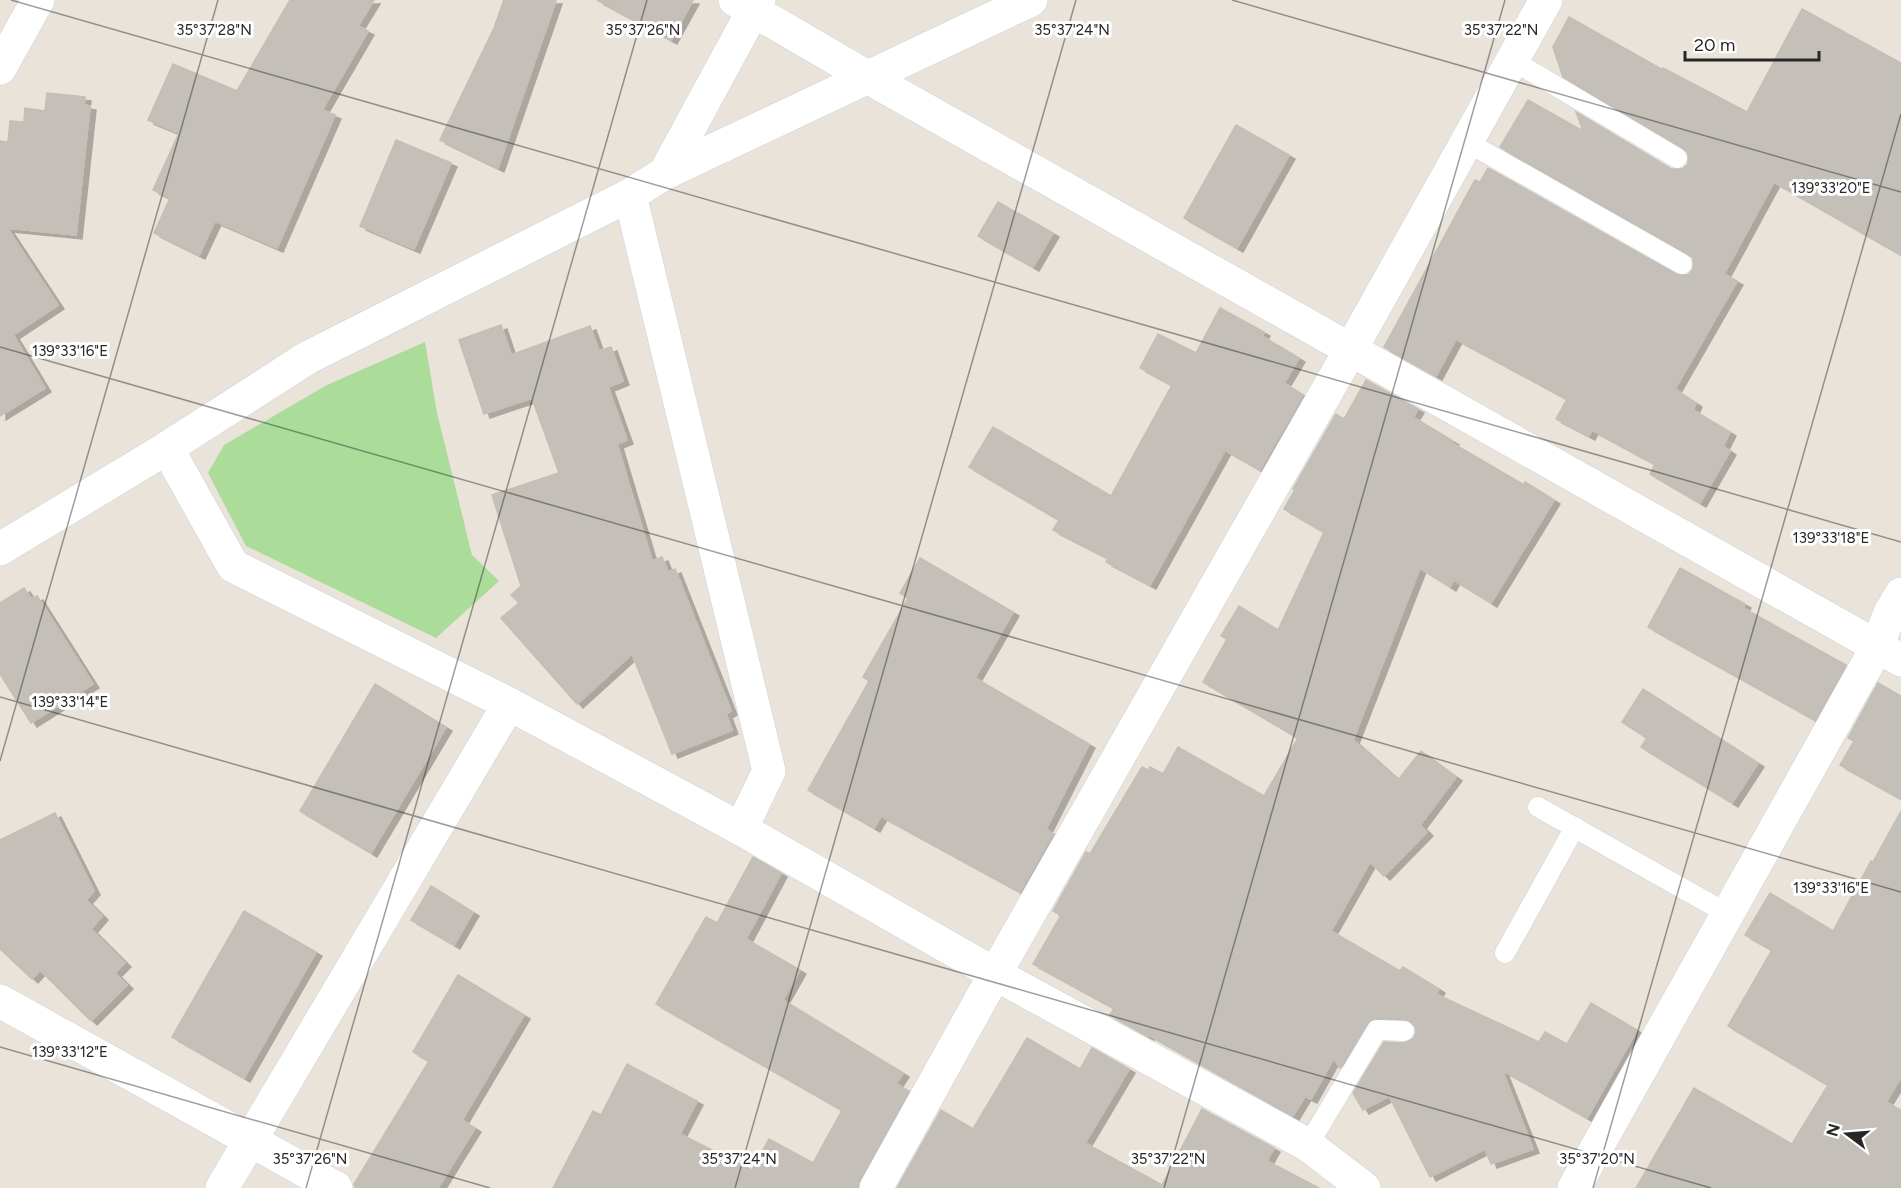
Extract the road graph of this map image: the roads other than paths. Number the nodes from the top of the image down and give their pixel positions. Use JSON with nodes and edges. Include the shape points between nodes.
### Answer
{"nodes":[{"id":1,"x":38,"y":0,"type":"edge"},
{"id":2,"x":1031,"y":0,"type":"edge"},
{"id":3,"x":1546,"y":0,"type":"edge"},
{"id":4,"x":749,"y":4,"type":"edge"},
{"id":5,"x":1512,"y":60,"type":"junction"},
{"id":6,"x":0,"y":68,"type":"edge"},
{"id":7,"x":869,"y":78,"type":"junction"},
{"id":8,"x":1467,"y":141,"type":"junction"},
{"id":9,"x":1677,"y":158,"type":"dead end"},
{"id":10,"x":665,"y":173,"type":"junction"},
{"id":11,"x":630,"y":195,"type":"junction"},
{"id":12,"x":1682,"y":264,"type":"dead end"},
{"id":13,"x":1351,"y":348,"type":"junction"},
{"id":14,"x":167,"y":448,"type":"junction"},
{"id":15,"x":0,"y":549,"type":"edge"},
{"id":16,"x":1901,"y":594,"type":"edge"},
{"id":17,"x":1889,"y":654,"type":"edge"},
{"id":18,"x":509,"y":704,"type":"junction"},
{"id":19,"x":1538,"y":807,"type":"dead end"},
{"id":20,"x":1575,"y":828,"type":"junction"},
{"id":21,"x":741,"y":829,"type":"junction"},
{"id":22,"x":1728,"y":914,"type":"junction"},
{"id":23,"x":1505,"y":953,"type":"dead end"},
{"id":24,"x":995,"y":974,"type":"junction"},
{"id":25,"x":0,"y":1001,"type":"edge"},
{"id":26,"x":1404,"y":1031,"type":"dead end"},
{"id":27,"x":249,"y":1140,"type":"junction"},
{"id":28,"x":1308,"y":1145,"type":"junction"},
{"id":29,"x":222,"y":1188,"type":"edge"},
{"id":30,"x":336,"y":1188,"type":"edge"},
{"id":31,"x":876,"y":1188,"type":"edge"},
{"id":32,"x":1364,"y":1188,"type":"edge"},
{"id":33,"x":1574,"y":1188,"type":"edge"}],
"edges":[{"from":1,"to":6,"type":"street"},
{"from":2,"to":7,"type":"street"},
{"from":3,"to":5,"type":"street"},
{"from":4,"to":7,"type":"street"},
{"from":4,"to":10,"type":"street"},
{"from":5,"to":8,"type":"street"},
{"from":5,"to":9,"type":"lane"},
{"from":7,"to":10,"type":"street"},
{"from":7,"to":13,"type":"street"},
{"from":8,"to":12,"type":"lane"},
{"from":8,"to":13,"type":"street"},
{"from":10,"to":11,"type":"street"},
{"from":11,"to":14,"type":"street","via":[[307,358]]},
{"from":11,"to":21,"type":"street","via":[[769,771]]},
{"from":13,"to":17,"type":"street"},
{"from":13,"to":24,"type":"street"},
{"from":14,"to":15,"type":"street"},
{"from":14,"to":18,"type":"street","via":[[233,566]]},
{"from":16,"to":17,"type":"street","via":[[1890,613]]},
{"from":17,"to":22,"type":"street"},
{"from":18,"to":21,"type":"street"},
{"from":18,"to":27,"type":"street"},
{"from":19,"to":20,"type":"lane"},
{"from":20,"to":22,"type":"lane"},
{"from":20,"to":23,"type":"lane"},
{"from":21,"to":24,"type":"street"},
{"from":22,"to":33,"type":"street"},
{"from":24,"to":28,"type":"street"},
{"from":24,"to":31,"type":"street"},
{"from":25,"to":27,"type":"street"},
{"from":26,"to":28,"type":"lane","via":[[1377,1030]]},
{"from":27,"to":29,"type":"street"},
{"from":27,"to":30,"type":"street"},
{"from":28,"to":32,"type":"street"}]}
